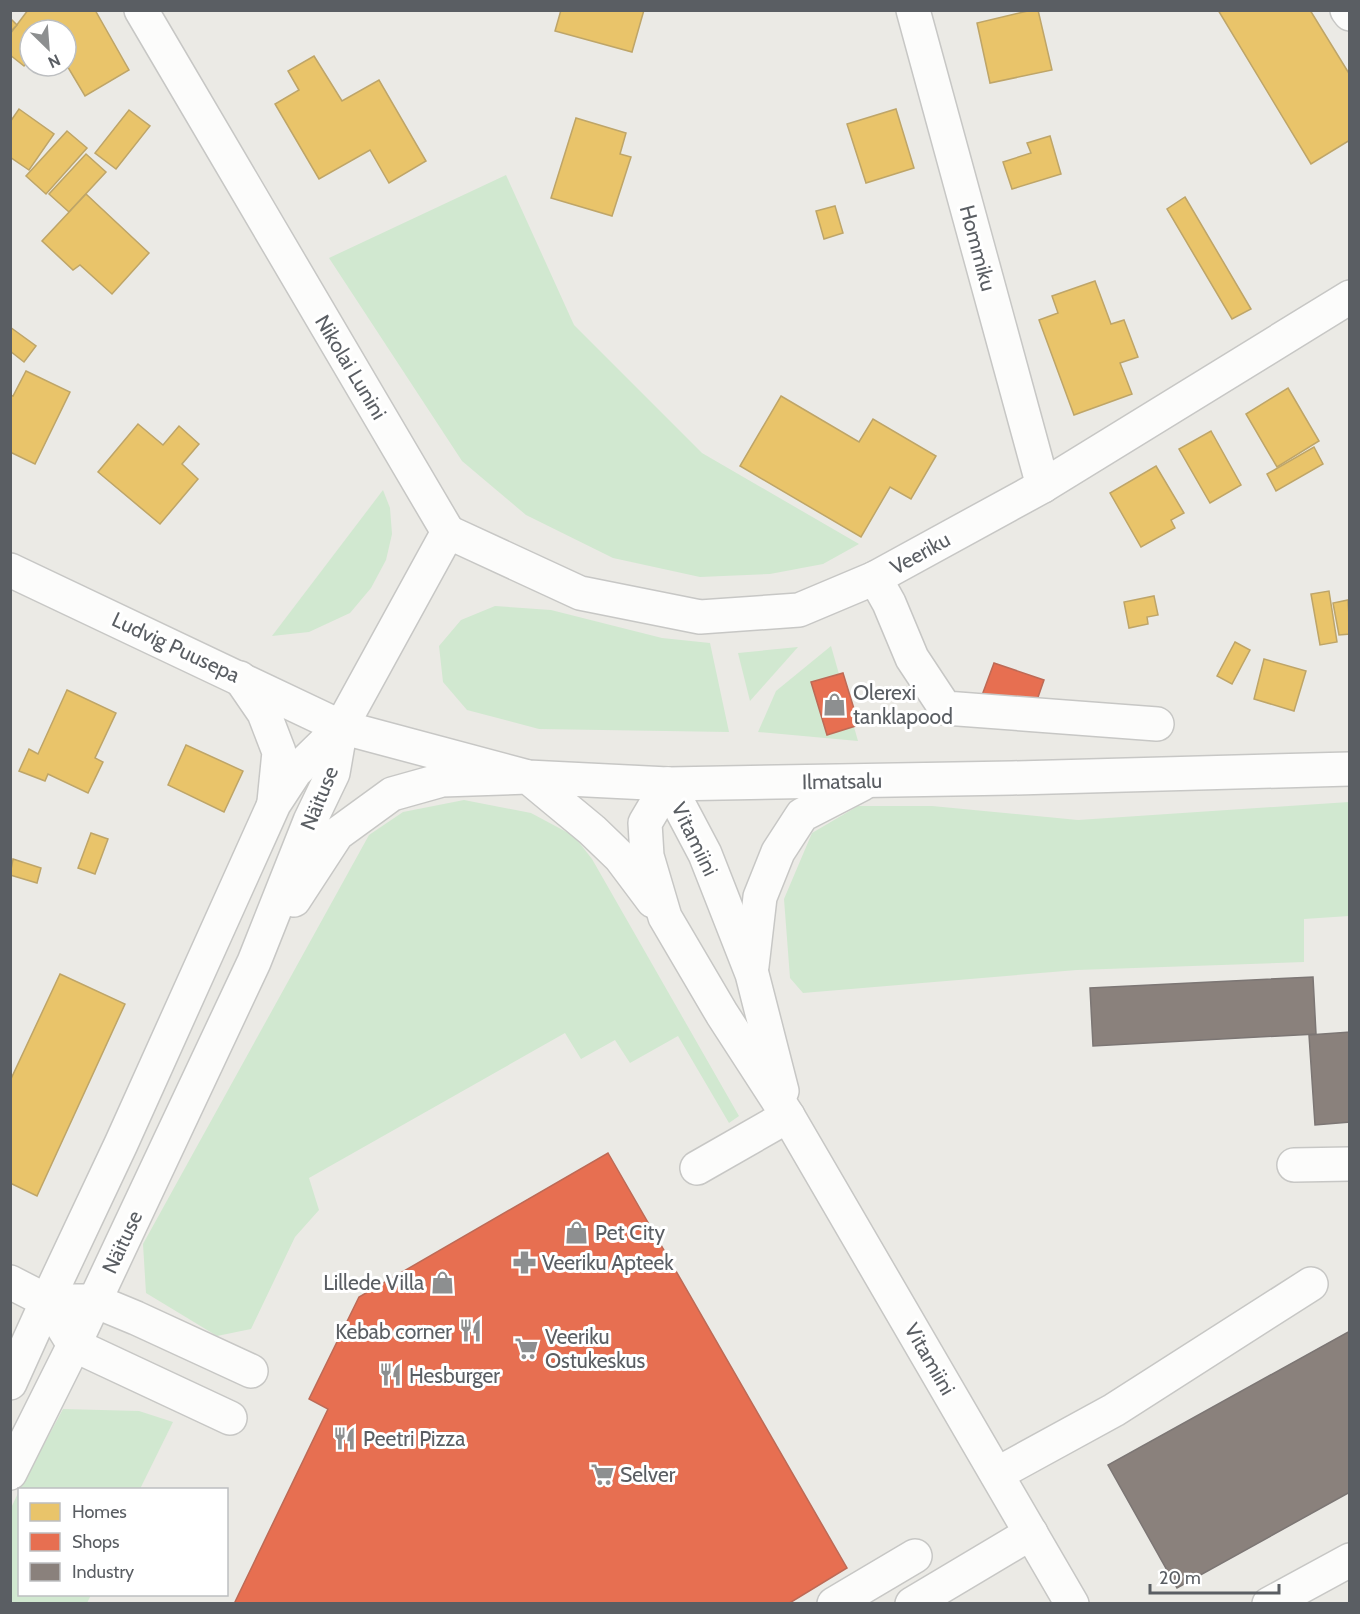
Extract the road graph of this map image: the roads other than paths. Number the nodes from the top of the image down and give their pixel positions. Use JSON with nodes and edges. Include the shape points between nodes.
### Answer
{"nodes":[{"id":1,"x":141,"y":10,"type":"edge"},
{"id":2,"x":913,"y":10,"type":"edge"},
{"id":3,"x":1350,"y":297,"type":"edge"},
{"id":4,"x":1043,"y":486,"type":"junction"},
{"id":5,"x":448,"y":531,"type":"junction"},
{"id":6,"x":10,"y":570,"type":"edge"},
{"id":7,"x":875,"y":578,"type":"junction"},
{"id":8,"x":238,"y":676,"type":"junction"},
{"id":9,"x":1157,"y":724,"type":"dead end"},
{"id":10,"x":341,"y":727,"type":"junction"},
{"id":11,"x":1350,"y":769,"type":"edge"},
{"id":12,"x":528,"y":777,"type":"junction"},
{"id":13,"x":868,"y":781,"type":"junction"},
{"id":14,"x":668,"y":784,"type":"junction"},
{"id":15,"x":274,"y":804,"type":"junction"},
{"id":16,"x":665,"y":918,"type":"junction"},
{"id":17,"x":254,"y":962,"type":"junction"},
{"id":18,"x":752,"y":974,"type":"junction"},
{"id":19,"x":788,"y":1116,"type":"junction"},
{"id":20,"x":1350,"y":1164,"type":"edge"},
{"id":21,"x":1294,"y":1165,"type":"dead end"},
{"id":22,"x":697,"y":1168,"type":"dead end"},
{"id":23,"x":10,"y":1282,"type":"edge"},
{"id":24,"x":1311,"y":1284,"type":"dead end"},
{"id":25,"x":46,"y":1301,"type":"junction"},
{"id":26,"x":95,"y":1301,"type":"junction"},
{"id":27,"x":74,"y":1345,"type":"junction"},
{"id":28,"x":251,"y":1371,"type":"dead end"},
{"id":29,"x":10,"y":1383,"type":"edge"},
{"id":30,"x":230,"y":1418,"type":"dead end"},
{"id":31,"x":10,"y":1473,"type":"edge"},
{"id":32,"x":997,"y":1474,"type":"junction"},
{"id":33,"x":1031,"y":1533,"type":"junction"},
{"id":34,"x":915,"y":1556,"type":"dead end"},
{"id":35,"x":1350,"y":1560,"type":"edge"},
{"id":36,"x":834,"y":1604,"type":"edge"},
{"id":37,"x":912,"y":1604,"type":"edge"},
{"id":38,"x":1072,"y":1604,"type":"edge"},
{"id":39,"x":1269,"y":1604,"type":"edge"}],
"edges":[{"from":1,"to":5,"type":"street","name":"Nikolai Lunini"},
{"from":2,"to":4,"type":"street","name":"Hommiku"},
{"from":3,"to":4,"type":"street","name":"Veeriku"},
{"from":4,"to":7,"type":"street","name":"Veeriku"},
{"from":5,"to":7,"type":"street","name":"Veeriku","via":[[580,593],[700,617],[799,610]]},
{"from":5,"to":10,"type":"street"},
{"from":6,"to":8,"type":"street","name":"Ludvig Puusepa"},
{"from":7,"to":9,"type":"street","via":[[912,658],[945,708]]},
{"from":8,"to":10,"type":"street","name":"Ludvig Puusepa"},
{"from":8,"to":15,"type":"street","via":[[264,713],[279,752]]},
{"from":10,"to":12,"type":"street","name":"Ilmatsalu"},
{"from":10,"to":15,"type":"street","name":"Näituse","via":[[295,772]]},
{"from":10,"to":17,"type":"street","name":"Näituse","via":[[333,773]]},
{"from":11,"to":13,"type":"street","name":"Ilmatsalu"},
{"from":12,"to":14,"type":"street","name":"Ilmatsalu"},
{"from":12,"to":16,"type":"street","via":[[620,857]]},
{"from":12,"to":17,"type":"street","via":[[442,780],[392,794],[337,834]]},
{"from":13,"to":14,"type":"street","name":"Ilmatsalu"},
{"from":13,"to":18,"type":"street","via":[[802,815],[778,852],[759,897]]},
{"from":14,"to":16,"type":"street","name":"Vitamiini","via":[[645,823],[647,856]]},
{"from":14,"to":18,"type":"street","name":"Vitamiini","via":[[705,854]]},
{"from":15,"to":25,"type":"street","name":"Näituse"},
{"from":16,"to":19,"type":"street","name":"Vitamiini"},
{"from":17,"to":26,"type":"street","name":"Näituse"},
{"from":18,"to":19,"type":"street","name":"Vitamiini"},
{"from":19,"to":22,"type":"street"},
{"from":19,"to":32,"type":"street","name":"Vitamiini"},
{"from":20,"to":21,"type":"street"},
{"from":23,"to":25,"type":"street"},
{"from":24,"to":32,"type":"street","via":[[1114,1410]]},
{"from":25,"to":26,"type":"street"},
{"from":25,"to":27,"type":"street"},
{"from":25,"to":29,"type":"street","name":"Näituse"},
{"from":26,"to":27,"type":"street","name":"Näituse"},
{"from":26,"to":28,"type":"street"},
{"from":27,"to":30,"type":"street"},
{"from":27,"to":31,"type":"street","name":"Näituse"},
{"from":32,"to":33,"type":"street","name":"Vitamiini"},
{"from":33,"to":37,"type":"street"},
{"from":33,"to":38,"type":"street","name":"Vitamiini"},
{"from":34,"to":36,"type":"street"},
{"from":35,"to":39,"type":"street"}]}
